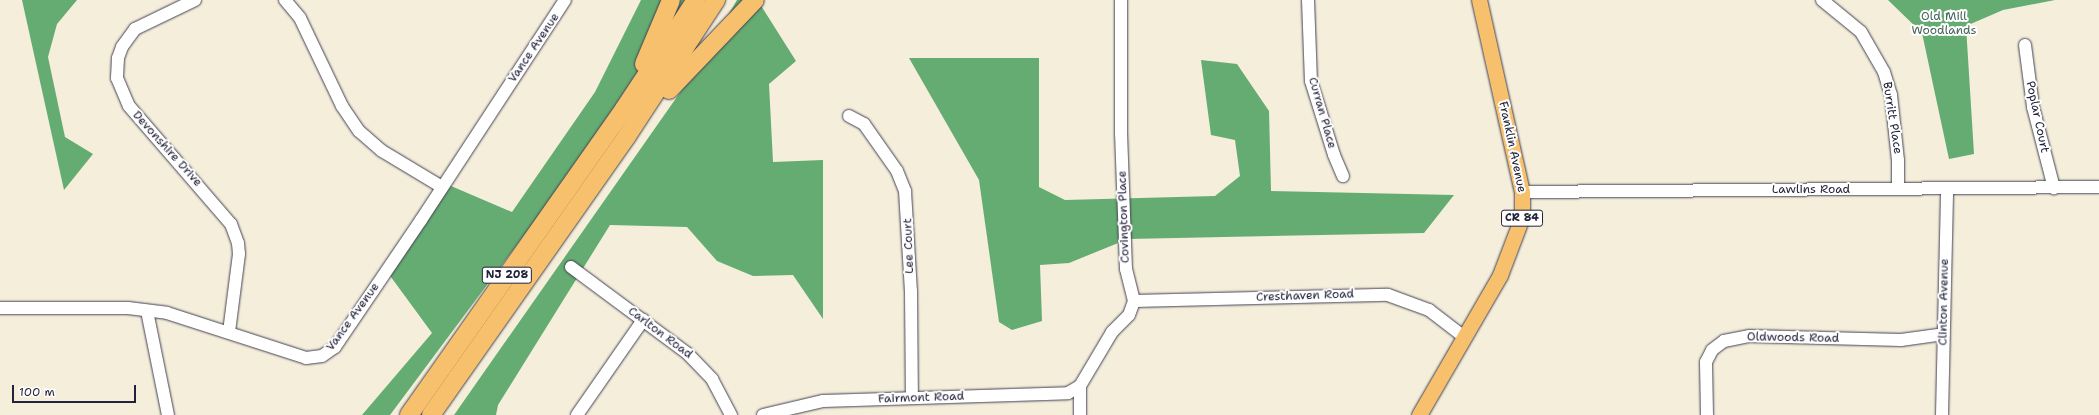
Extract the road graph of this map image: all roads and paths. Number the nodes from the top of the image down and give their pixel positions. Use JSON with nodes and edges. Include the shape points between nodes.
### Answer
{"nodes":[{"id":1,"x":195,"y":0,"type":"edge"},
{"id":2,"x":285,"y":0,"type":"edge"},
{"id":3,"x":565,"y":0,"type":"edge"},
{"id":4,"x":671,"y":0,"type":"edge"},
{"id":5,"x":696,"y":0,"type":"edge"},
{"id":6,"x":716,"y":0,"type":"edge"},
{"id":7,"x":755,"y":0,"type":"edge"},
{"id":8,"x":1121,"y":0,"type":"edge"},
{"id":9,"x":1308,"y":0,"type":"edge"},
{"id":10,"x":1479,"y":0,"type":"edge"},
{"id":11,"x":1822,"y":0,"type":"edge"},
{"id":12,"x":2025,"y":45,"type":"dead end"},
{"id":13,"x":849,"y":116,"type":"dead end"},
{"id":14,"x":606,"y":134,"type":"junction"},
{"id":15,"x":626,"y":136,"type":"junction"},
{"id":16,"x":1344,"y":176,"type":"dead end"},
{"id":17,"x":442,"y":187,"type":"junction"},
{"id":18,"x":2099,"y":187,"type":"edge"},
{"id":19,"x":2054,"y":188,"type":"junction"},
{"id":20,"x":1898,"y":189,"type":"junction"},
{"id":21,"x":1947,"y":189,"type":"junction"},
{"id":22,"x":1522,"y":192,"type":"junction"},
{"id":23,"x":571,"y":267,"type":"dead end"},
{"id":24,"x":1134,"y":302,"type":"junction"},
{"id":25,"x":0,"y":308,"type":"edge"},
{"id":26,"x":147,"y":311,"type":"junction"},
{"id":27,"x":643,"y":320,"type":"junction"},
{"id":28,"x":229,"y":332,"type":"junction"},
{"id":29,"x":1944,"y":334,"type":"junction"},
{"id":30,"x":1464,"y":337,"type":"junction"},
{"id":31,"x":1080,"y":386,"type":"junction"},
{"id":32,"x":912,"y":398,"type":"junction"},
{"id":33,"x":168,"y":415,"type":"edge"},
{"id":34,"x":409,"y":415,"type":"edge"},
{"id":35,"x":430,"y":415,"type":"edge"},
{"id":36,"x":577,"y":415,"type":"edge"},
{"id":37,"x":731,"y":415,"type":"edge"},
{"id":38,"x":763,"y":415,"type":"edge"},
{"id":39,"x":1080,"y":415,"type":"edge"},
{"id":40,"x":1419,"y":415,"type":"edge"},
{"id":41,"x":1707,"y":415,"type":"edge"},
{"id":42,"x":1942,"y":415,"type":"edge"}],
"edges":[{"from":1,"to":28,"type":"street","name":"Devonshire Drive","via":[[136,29],[122,47],[118,58],[117,78],[129,106],[231,224],[239,254]]},
{"from":2,"to":17,"type":"street","via":[[300,18],[342,106],[359,131],[382,151]]},
{"from":3,"to":17,"type":"street","name":"Vance Avenue"},
{"from":4,"to":14,"type":"highway","via":[[646,59]]},
{"from":5,"to":14,"type":"highway","number":"NJ 208"},
{"from":6,"to":15,"type":"highway","number":"NJ 208"},
{"from":7,"to":15,"type":"highway"},
{"from":8,"to":24,"type":"street","name":"Covington Place","via":[[1121,134],[1126,269]]},
{"from":9,"to":16,"type":"street","name":"Curran Place","via":[[1311,81],[1334,155]]},
{"from":10,"to":22,"type":"main road","name":"Franklin Avenue","number":"CR 84"},
{"from":11,"to":20,"type":"street","name":"Burritt Place","via":[[1861,32],[1884,72],[1891,95],[1898,160]]},
{"from":12,"to":19,"type":"street","name":"Poplar Court","via":[[2033,107]]},
{"from":13,"to":32,"type":"street","name":"Lee Court","via":[[864,124],[897,171],[905,191],[911,291]]},
{"from":14,"to":34,"type":"highway","number":"NJ 208"},
{"from":15,"to":35,"type":"highway","number":"NJ 208"},
{"from":17,"to":28,"type":"street","name":"Vance Avenue","via":[[329,352],[314,358],[306,358]]},
{"from":18,"to":19,"type":"street","name":"Lawlins Road"},
{"from":19,"to":21,"type":"street","name":"Lawlins Road"},
{"from":20,"to":21,"type":"street","name":"Lawlins Road"},
{"from":20,"to":22,"type":"street","name":"Lawlins Road"},
{"from":21,"to":29,"type":"street","name":"Clinton Avenue"},
{"from":22,"to":30,"type":"main road","name":"Franklin Avenue","number":"CR 84","via":[[1522,217],[1509,256]]},
{"from":23,"to":27,"type":"street","name":"Carlton Road"},
{"from":24,"to":30,"type":"street","name":"Cresthaven Road","via":[[1388,295],[1429,310]]},
{"from":24,"to":31,"type":"street","via":[[1129,315],[1112,332]]},
{"from":25,"to":26,"type":"street","name":"Vance Avenue","via":[[128,308]]},
{"from":26,"to":28,"type":"street","name":"Vance Avenue","via":[[184,317]]},
{"from":26,"to":33,"type":"street"},
{"from":27,"to":36,"type":"street"},
{"from":27,"to":37,"type":"street","name":"Carlton Road","via":[[701,366],[721,393]]},
{"from":29,"to":41,"type":"street","name":"Oldwoods Road","via":[[1901,340],[1749,336],[1724,341],[1712,350],[1706,362]]},
{"from":29,"to":42,"type":"street","name":"Clinton Avenue"},
{"from":30,"to":40,"type":"main road","name":"Franklin Avenue","number":"CR 84"},
{"from":31,"to":32,"type":"street","name":"Fairmont Road","via":[[1068,393]]},
{"from":31,"to":39,"type":"street"},
{"from":32,"to":38,"type":"street","name":"Fairmont Road","via":[[823,401]]}]}
